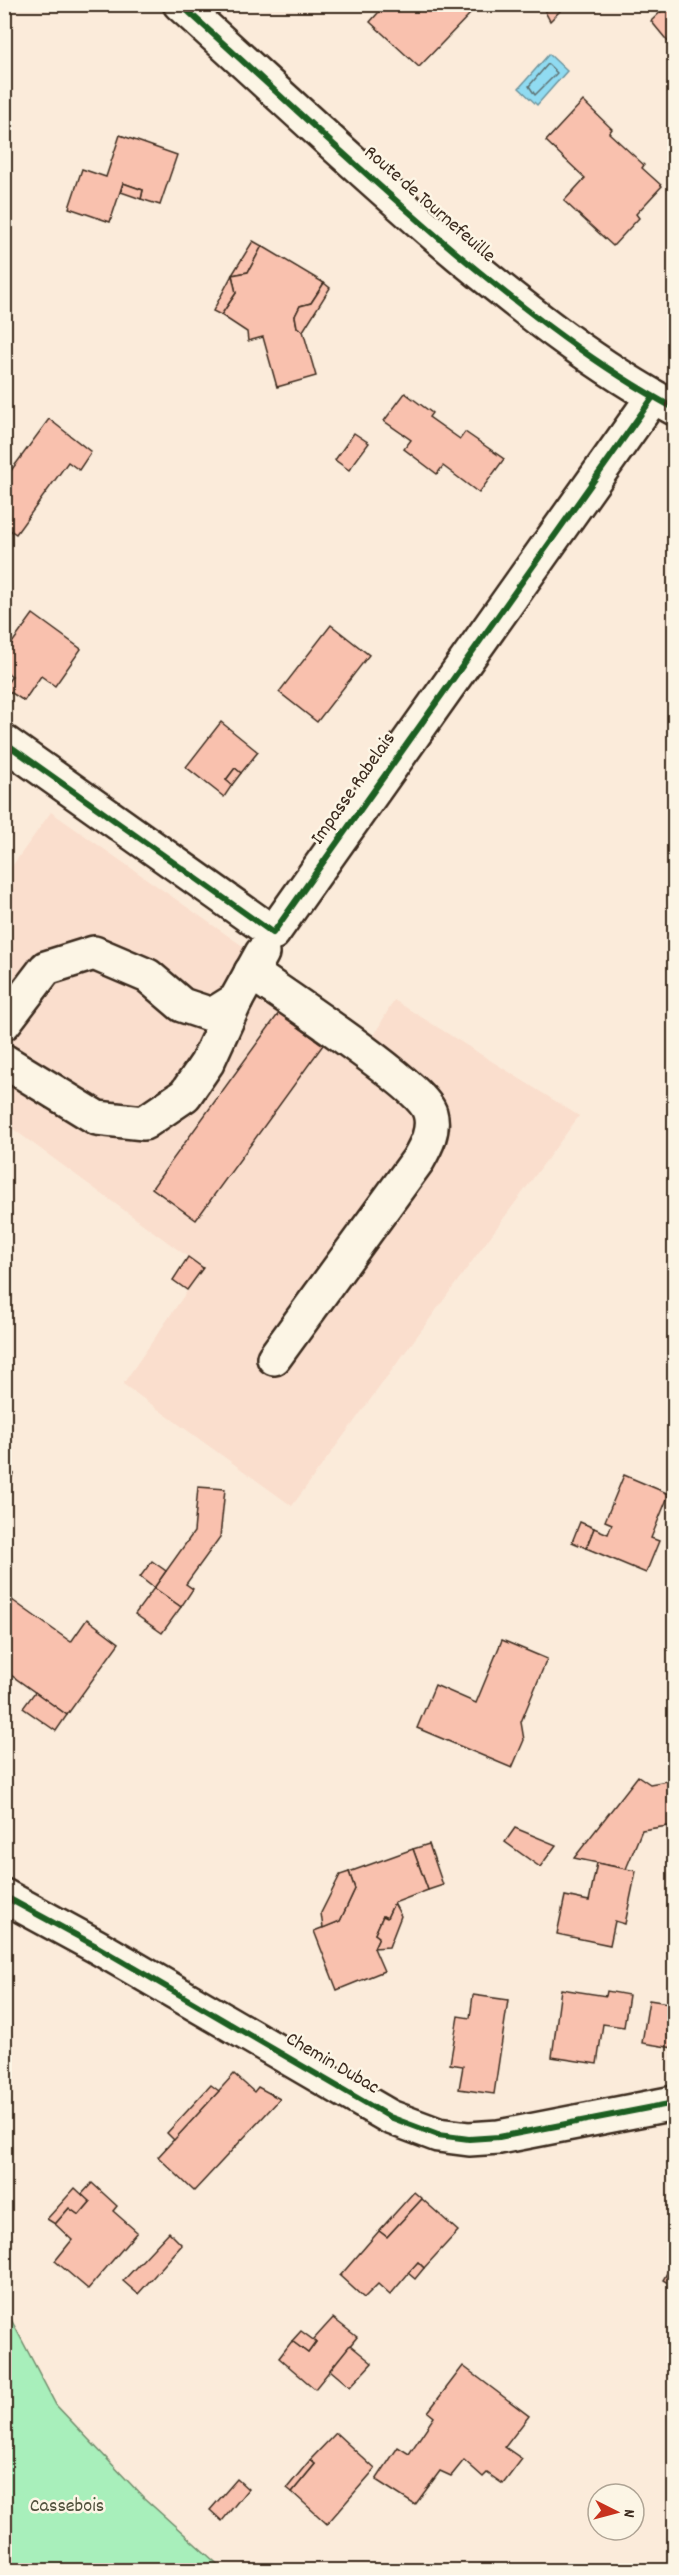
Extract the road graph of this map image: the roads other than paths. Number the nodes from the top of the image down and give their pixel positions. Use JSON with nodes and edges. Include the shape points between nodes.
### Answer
{"nodes":[{"id":1,"x":180,"y":4,"type":"edge"},
{"id":2,"x":664,"y":402,"type":"edge"},
{"id":3,"x":4,"y":742,"type":"edge"},
{"id":4,"x":273,"y":933,"type":"junction"},
{"id":5,"x":243,"y":986,"type":"junction"},
{"id":6,"x":4,"y":1023,"type":"edge"},
{"id":7,"x":4,"y":1060,"type":"edge"},
{"id":8,"x":274,"y":1358,"type":"dead end"},
{"id":9,"x":4,"y":1896,"type":"edge"},
{"id":10,"x":675,"y":2103,"type":"edge"}],
"edges":[{"from":1,"to":2,"type":"street","name":"Route de Tournefeuille","via":[[414,216],[526,311],[588,356]]},
{"from":2,"to":4,"type":"street","name":"Impasse Rabelais"},
{"from":3,"to":4,"type":"street"},
{"from":4,"to":5,"type":"street","name":"Impasse Rabelais"},
{"from":5,"to":6,"type":"street","via":[[212,1015],[182,1005],[148,976],[93,953],[46,968]]},
{"from":5,"to":7,"type":"street","name":"Impasse Rabelais","via":[[207,1063],[185,1095],[144,1123],[97,1118]]},
{"from":5,"to":8,"type":"street","via":[[409,1085],[430,1112],[431,1136],[418,1161]]},
{"from":9,"to":10,"type":"street","name":"Chemin Dubac","via":[[415,2128],[469,2139],[499,2137]]}]}
